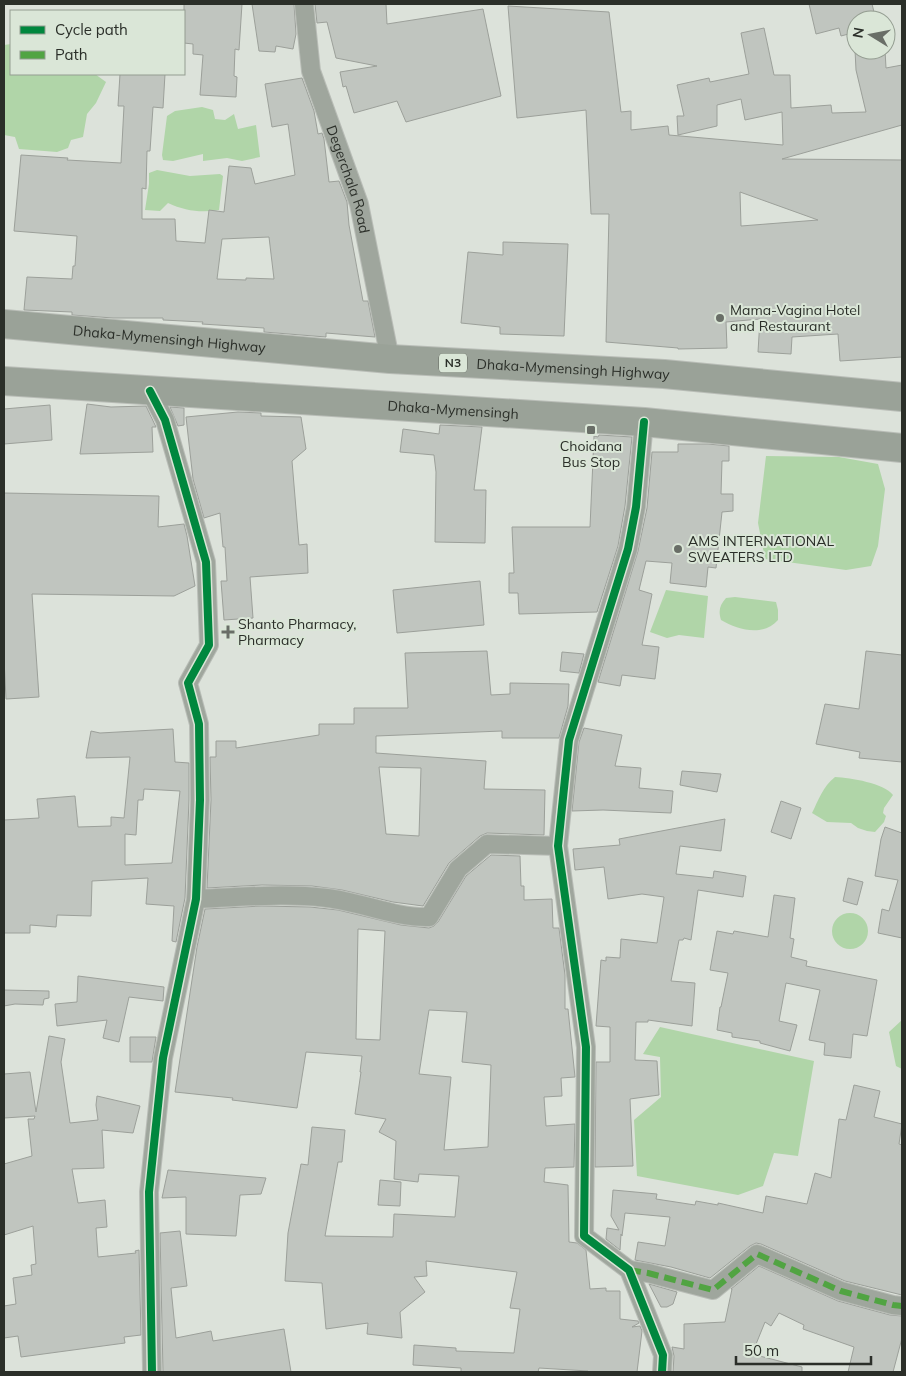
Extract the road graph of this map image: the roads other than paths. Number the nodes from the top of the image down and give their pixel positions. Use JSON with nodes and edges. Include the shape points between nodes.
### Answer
{"nodes":[{"id":1,"x":304,"y":4,"type":"edge"},
{"id":2,"x":4,"y":324,"type":"edge"},
{"id":3,"x":390,"y":359,"type":"junction"},
{"id":4,"x":4,"y":381,"type":"edge"},
{"id":5,"x":150,"y":391,"type":"junction"},
{"id":6,"x":902,"y":397,"type":"edge"},
{"id":7,"x":644,"y":422,"type":"junction"},
{"id":8,"x":902,"y":448,"type":"edge"},
{"id":9,"x":558,"y":846,"type":"junction"},
{"id":10,"x":196,"y":899,"type":"junction"},
{"id":11,"x":629,"y":1270,"type":"junction"},
{"id":12,"x":902,"y":1306,"type":"edge"},
{"id":13,"x":152,"y":1372,"type":"edge"},
{"id":14,"x":662,"y":1372,"type":"edge"}],
"edges":[{"from":1,"to":3,"type":"street","name":"Degerchala Road","via":[[311,71],[358,204]]},
{"from":2,"to":3,"type":"highway","name":"Dhaka-Mymensingh Highway","number":"N3"},
{"from":3,"to":6,"type":"highway","name":"Dhaka-Mymensingh Highway","number":"N3","via":[[664,374]]},
{"from":4,"to":5,"type":"highway","name":"Dhaka-Mymensingh"},
{"from":5,"to":7,"type":"highway","name":"Dhaka-Mymensingh"},
{"from":5,"to":10,"type":"street","via":[[165,420],[206,562],[209,645],[188,683],[199,724]]},
{"from":7,"to":8,"type":"highway","name":"Dhaka-Mymensingh"},
{"from":7,"to":9,"type":"street","via":[[636,507],[628,549],[569,740]]},
{"from":9,"to":10,"type":"street","via":[[487,844],[458,869],[429,917],[412,917],[328,898],[271,895]]},
{"from":9,"to":11,"type":"street","via":[[586,1047],[584,1236]]},
{"from":10,"to":13,"type":"street","via":[[163,1058],[149,1192]]},
{"from":11,"to":12,"type":"street","via":[[713,1290],[757,1254],[841,1291]]},
{"from":11,"to":14,"type":"street","via":[[663,1355]]}]}
